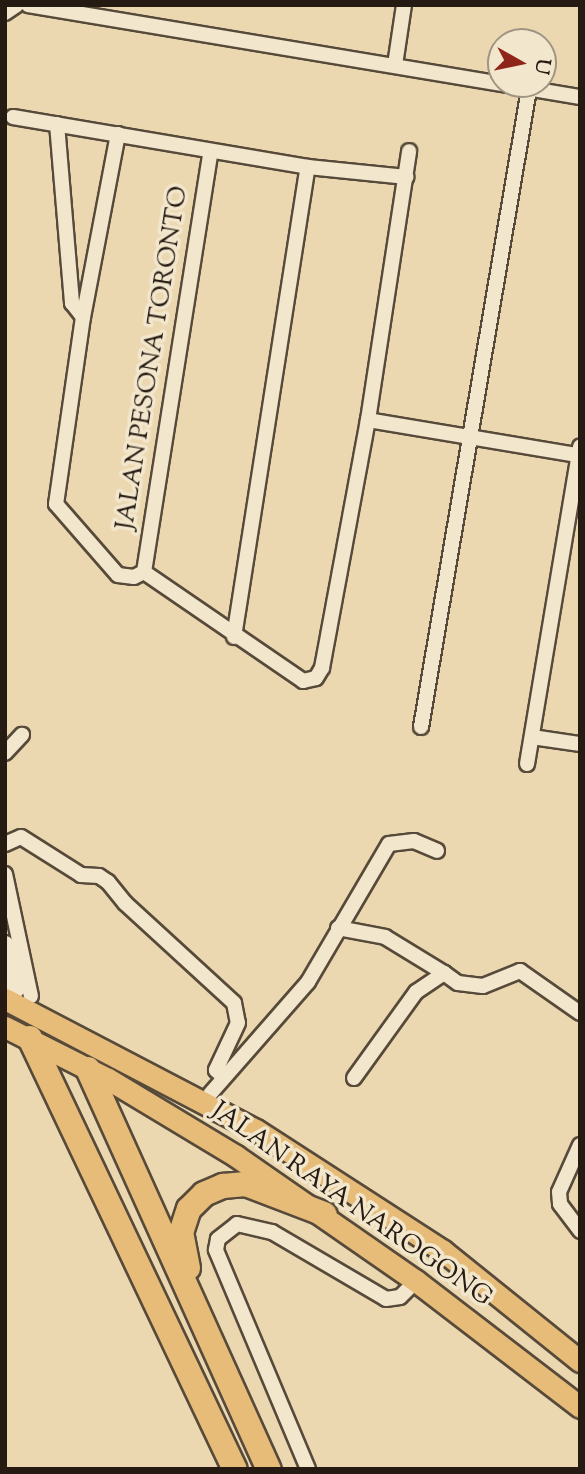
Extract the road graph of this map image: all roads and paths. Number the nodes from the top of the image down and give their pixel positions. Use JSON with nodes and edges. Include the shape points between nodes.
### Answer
{"nodes":[{"id":1,"x":17,"y":5,"type":"edge"},
{"id":2,"x":27,"y":5,"type":"edge"},
{"id":3,"x":404,"y":5,"type":"edge"},
{"id":4,"x":5,"y":13,"type":"edge"},
{"id":5,"x":395,"y":65,"type":"junction"},
{"id":6,"x":487,"y":81,"type":"edge"},
{"id":7,"x":557,"y":93,"type":"edge"},
{"id":8,"x":580,"y":97,"type":"edge"},
{"id":9,"x":528,"y":98,"type":"edge"},
{"id":10,"x":13,"y":117,"type":"dead end"},
{"id":11,"x":57,"y":124,"type":"junction"},
{"id":12,"x":118,"y":134,"type":"junction"},
{"id":13,"x":211,"y":151,"type":"junction"},
{"id":14,"x":409,"y":151,"type":"dead end"},
{"id":15,"x":308,"y":167,"type":"junction"},
{"id":16,"x":406,"y":177,"type":"junction"},
{"id":17,"x":83,"y":317,"type":"junction"},
{"id":18,"x":368,"y":419,"type":"junction"},
{"id":19,"x":472,"y":439,"type":"junction"},
{"id":20,"x":579,"y":450,"type":"edge"},
{"id":21,"x":144,"y":572,"type":"junction"},
{"id":22,"x":234,"y":637,"type":"junction"},
{"id":23,"x":421,"y":727,"type":"dead end"},
{"id":24,"x":22,"y":735,"type":"dead end"},
{"id":25,"x":532,"y":737,"type":"junction"},
{"id":26,"x":580,"y":744,"type":"edge"},
{"id":27,"x":5,"y":753,"type":"edge"},
{"id":28,"x":527,"y":764,"type":"dead end"},
{"id":29,"x":5,"y":844,"type":"edge"},
{"id":30,"x":437,"y":851,"type":"dead end"},
{"id":31,"x":5,"y":874,"type":"edge"},
{"id":32,"x":338,"y":928,"type":"junction"},
{"id":33,"x":5,"y":945,"type":"edge"},
{"id":34,"x":444,"y":973,"type":"junction"},
{"id":35,"x":21,"y":1004,"type":"edge"},
{"id":36,"x":580,"y":1013,"type":"edge"},
{"id":37,"x":5,"y":1027,"type":"edge"},
{"id":38,"x":99,"y":1046,"type":"junction"},
{"id":39,"x":88,"y":1069,"type":"junction"},
{"id":40,"x":223,"y":1077,"type":"junction"},
{"id":41,"x":354,"y":1078,"type":"dead end"},
{"id":42,"x":210,"y":1094,"type":"junction"},
{"id":43,"x":256,"y":1130,"type":"junction"},
{"id":44,"x":580,"y":1145,"type":"edge"},
{"id":45,"x":324,"y":1214,"type":"junction"},
{"id":46,"x":580,"y":1231,"type":"edge"},
{"id":47,"x":416,"y":1281,"type":"junction"},
{"id":48,"x":194,"y":1304,"type":"junction"},
{"id":49,"x":580,"y":1361,"type":"edge"},
{"id":50,"x":580,"y":1407,"type":"edge"},
{"id":51,"x":235,"y":1469,"type":"edge"},
{"id":52,"x":269,"y":1469,"type":"edge"},
{"id":53,"x":307,"y":1469,"type":"edge"}],
"edges":[{"from":1,"to":4,"type":"street"},
{"from":2,"to":5,"type":"street"},
{"from":3,"to":5,"type":"street"},
{"from":5,"to":6,"type":"street"},
{"from":7,"to":8,"type":"street"},
{"from":9,"to":19,"type":"street"},
{"from":10,"to":11,"type":"street"},
{"from":11,"to":12,"type":"street"},
{"from":11,"to":17,"type":"street","via":[[72,303]]},
{"from":12,"to":13,"type":"street"},
{"from":12,"to":17,"type":"street"},
{"from":13,"to":15,"type":"street"},
{"from":13,"to":21,"type":"street","name":"JALAN PESONA TORONTO"},
{"from":14,"to":16,"type":"street"},
{"from":15,"to":16,"type":"street"},
{"from":15,"to":22,"type":"street"},
{"from":16,"to":18,"type":"street"},
{"from":17,"to":21,"type":"street","via":[[54,496],[60,511],[107,566],[118,575],[134,578]]},
{"from":18,"to":19,"type":"street"},
{"from":18,"to":22,"type":"street","via":[[322,668],[316,678],[303,681]]},
{"from":19,"to":20,"type":"street"},
{"from":19,"to":23,"type":"street"},
{"from":20,"to":25,"type":"street"},
{"from":21,"to":22,"type":"street"},
{"from":24,"to":27,"type":"street"},
{"from":25,"to":26,"type":"street"},
{"from":25,"to":28,"type":"street"},
{"from":29,"to":40,"type":"street","via":[[21,837],[80,875],[99,876],[108,882],[234,1003],[237,1023],[216,1070]]},
{"from":30,"to":32,"type":"street","via":[[414,841],[389,844]]},
{"from":31,"to":35,"type":"street"},
{"from":32,"to":34,"type":"street","via":[[385,937]]},
{"from":32,"to":40,"type":"street","via":[[308,982]]},
{"from":33,"to":35,"type":"street"},
{"from":34,"to":36,"type":"street","via":[[458,983],[483,986],[520,971]]},
{"from":34,"to":41,"type":"street","via":[[416,992]]},
{"from":35,"to":37,"type":"main road","name":"JALAN RAYA NAROGONG"},
{"from":35,"to":38,"type":"main road","name":"JALAN RAYA NAROGONG"},
{"from":35,"to":39,"type":"main road","name":"JALAN RAYA NAROGONG"},
{"from":35,"to":42,"type":"main road"},
{"from":35,"to":51,"type":"highway"},
{"from":38,"to":39,"type":"main road"},
{"from":38,"to":43,"type":"main road","name":"JALAN RAYA NAROGONG"},
{"from":39,"to":45,"type":"main road","name":"JALAN RAYA NAROGONG"},
{"from":39,"to":48,"type":"highway"},
{"from":40,"to":42,"type":"street"},
{"from":42,"to":43,"type":"main road"},
{"from":43,"to":49,"type":"main road","name":"JALAN RAYA NAROGONG","via":[[443,1251]]},
{"from":44,"to":46,"type":"street","via":[[559,1192],[559,1204]]},
{"from":45,"to":47,"type":"main road","name":"JALAN RAYA NAROGONG"},
{"from":45,"to":48,"type":"highway","via":[[246,1184],[204,1194],[189,1209],[181,1233]]},
{"from":47,"to":50,"type":"main road","name":"JALAN RAYA NAROGONG"},
{"from":47,"to":53,"type":"street","via":[[400,1297],[386,1299],[272,1232],[236,1224],[218,1239],[216,1250]]},
{"from":48,"to":52,"type":"highway"}]}
